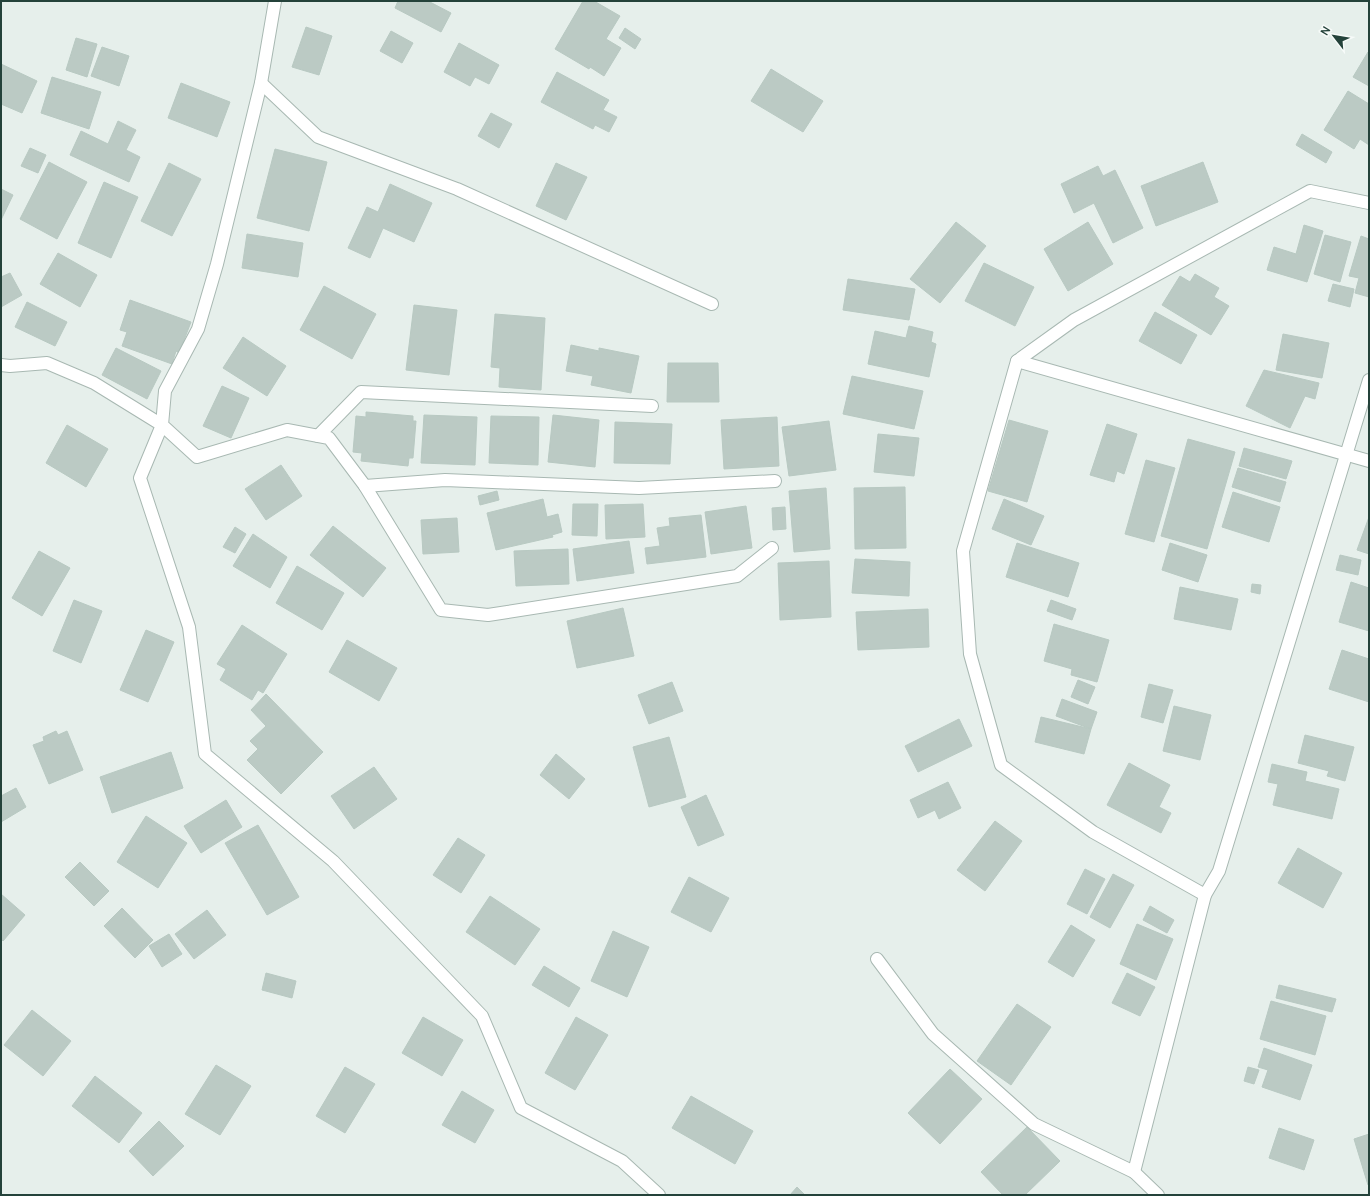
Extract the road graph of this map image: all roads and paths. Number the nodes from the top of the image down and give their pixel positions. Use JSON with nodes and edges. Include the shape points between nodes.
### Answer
{"nodes":[{"id":1,"x":274,"y":1,"type":"edge"},
{"id":2,"x":261,"y":82,"type":"junction"},
{"id":3,"x":1369,"y":203,"type":"edge"},
{"id":4,"x":712,"y":304,"type":"dead end"},
{"id":5,"x":1017,"y":362,"type":"junction"},
{"id":6,"x":1,"y":365,"type":"edge"},
{"id":7,"x":1369,"y":380,"type":"edge"},
{"id":8,"x":652,"y":406,"type":"dead end"},
{"id":9,"x":162,"y":425,"type":"junction"},
{"id":10,"x":318,"y":436,"type":"junction"},
{"id":11,"x":1346,"y":455,"type":"junction"},
{"id":12,"x":1369,"y":461,"type":"edge"},
{"id":13,"x":775,"y":481,"type":"dead end"},
{"id":14,"x":364,"y":486,"type":"junction"},
{"id":15,"x":772,"y":548,"type":"dead end"},
{"id":16,"x":1205,"y":894,"type":"junction"},
{"id":17,"x":877,"y":959,"type":"dead end"},
{"id":18,"x":1134,"y":1172,"type":"junction"},
{"id":19,"x":659,"y":1195,"type":"edge"},
{"id":20,"x":1158,"y":1195,"type":"edge"}],
"edges":[{"from":1,"to":2,"type":"street"},
{"from":2,"to":4,"type":"street","via":[[318,137],[456,189]]},
{"from":2,"to":9,"type":"street","via":[[211,286],[198,329],[164,390]]},
{"from":3,"to":5,"type":"street","via":[[1310,191],[1074,320]]},
{"from":5,"to":11,"type":"street"},
{"from":5,"to":16,"type":"street","via":[[963,551],[970,654],[1001,765],[1093,832]]},
{"from":6,"to":9,"type":"street","via":[[47,363],[94,383]]},
{"from":7,"to":11,"type":"street"},
{"from":8,"to":10,"type":"street","via":[[361,392]]},
{"from":9,"to":10,"type":"street","via":[[197,457],[287,430]]},
{"from":9,"to":19,"type":"street","via":[[140,478],[189,627],[205,754],[333,861],[482,1016],[521,1108],[622,1161]]},
{"from":10,"to":14,"type":"street","via":[[329,438]]},
{"from":11,"to":12,"type":"street"},
{"from":11,"to":16,"type":"street","via":[[1219,871]]},
{"from":13,"to":14,"type":"street","via":[[639,488],[445,480]]},
{"from":14,"to":15,"type":"street","via":[[442,610],[488,615],[737,576]]},
{"from":16,"to":18,"type":"street"},
{"from":17,"to":18,"type":"street","via":[[933,1034],[1034,1124]]},
{"from":18,"to":20,"type":"street"}]}
